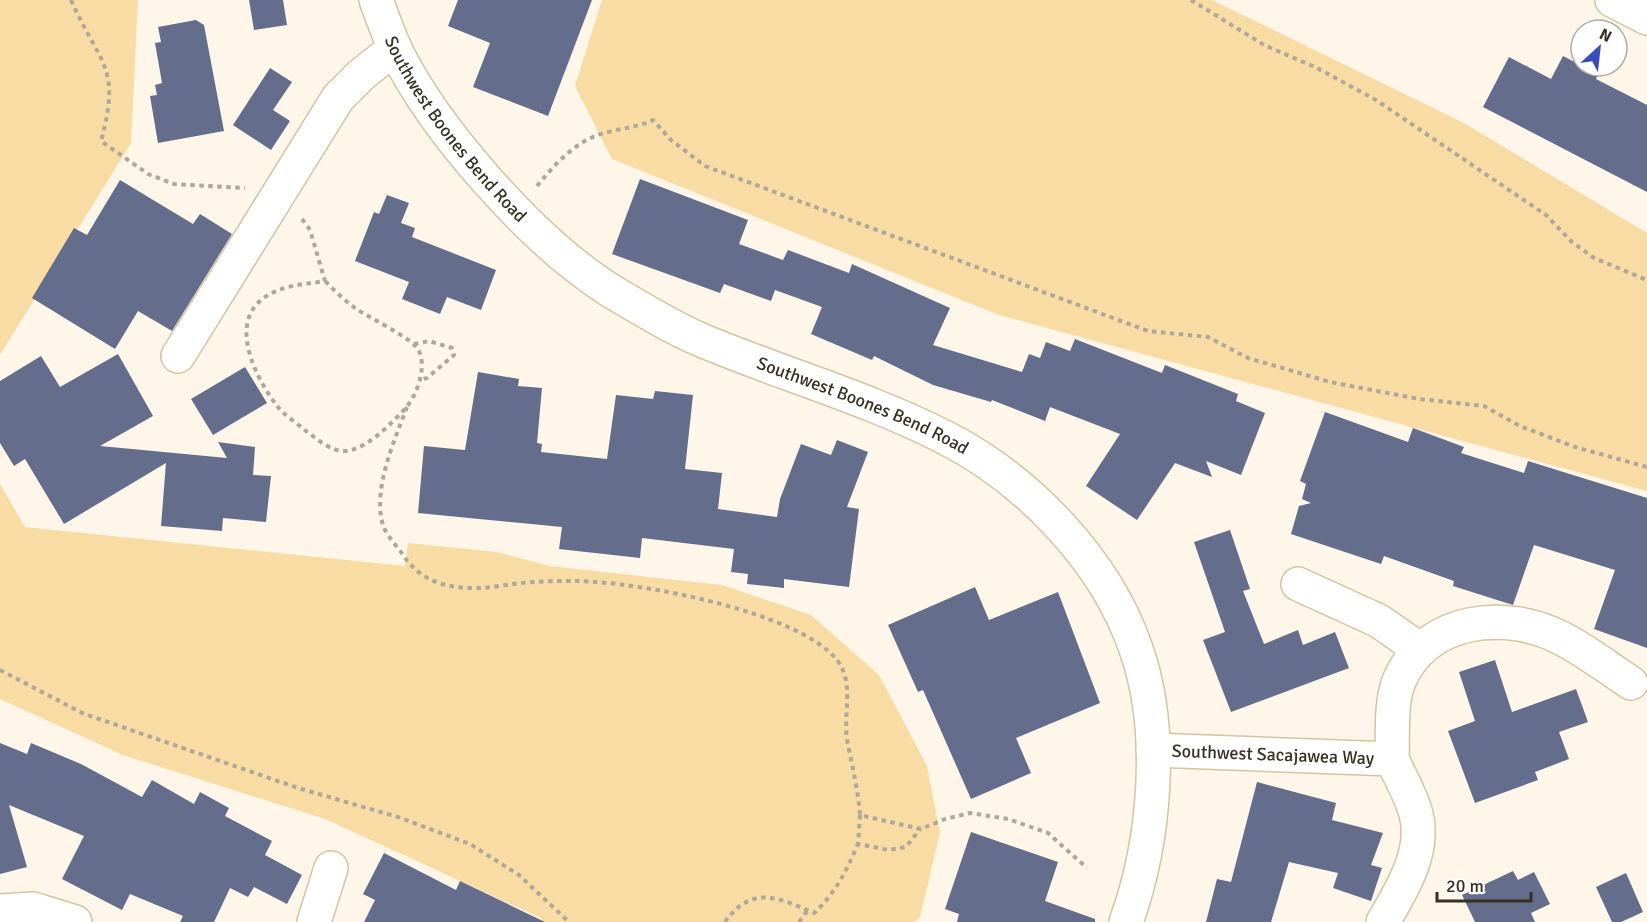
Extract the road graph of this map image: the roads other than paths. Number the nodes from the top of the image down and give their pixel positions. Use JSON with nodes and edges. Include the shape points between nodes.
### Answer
{"nodes":[{"id":1,"x":376,"y":0,"type":"edge"},
{"id":2,"x":1612,"y":0,"type":"edge"},
{"id":3,"x":1647,"y":18,"type":"edge"},
{"id":4,"x":395,"y":48,"type":"junction"},
{"id":5,"x":178,"y":356,"type":"dead end"},
{"id":6,"x":1298,"y":584,"type":"dead end"},
{"id":7,"x":1419,"y":649,"type":"junction"},
{"id":8,"x":1631,"y":683,"type":"dead end"},
{"id":9,"x":1153,"y":750,"type":"junction"},
{"id":10,"x":1392,"y":759,"type":"junction"},
{"id":11,"x":331,"y":868,"type":"dead end"},
{"id":12,"x":0,"y":911,"type":"edge"},
{"id":13,"x":75,"y":922,"type":"edge"},
{"id":14,"x":314,"y":922,"type":"edge"},
{"id":15,"x":1126,"y":922,"type":"edge"},
{"id":16,"x":1383,"y":922,"type":"edge"}],
"edges":[{"from":1,"to":4,"type":"street","name":"Southwest Boones Bend Road"},
{"from":2,"to":3,"type":"street"},
{"from":4,"to":5,"type":"street","via":[[338,98]]},
{"from":4,"to":9,"type":"street","name":"Southwest Boones Bend Road","via":[[416,85],[467,156],[562,254],[605,286],[698,339],[899,416],[948,439],[1038,504],[1076,546],[1110,593],[1132,640],[1149,703]]},
{"from":6,"to":7,"type":"street","via":[[1379,621]]},
{"from":7,"to":8,"type":"street","name":"Southwest Sacajawea Way","via":[[1449,629],[1478,622],[1508,623],[1561,638]]},
{"from":7,"to":10,"type":"street","name":"Southwest Sacajawea Way","via":[[1399,682]]},
{"from":9,"to":10,"type":"street","name":"Southwest Sacajawea Way"},
{"from":9,"to":15,"type":"street","name":"Southwest Boones Bend Road","via":[[1149,821],[1136,894]]},
{"from":10,"to":16,"type":"street","name":"Southwest Sacajawea Way","via":[[1417,815],[1416,852],[1404,886]]},
{"from":11,"to":14,"type":"street"},
{"from":12,"to":13,"type":"street","via":[[33,909]]}]}
